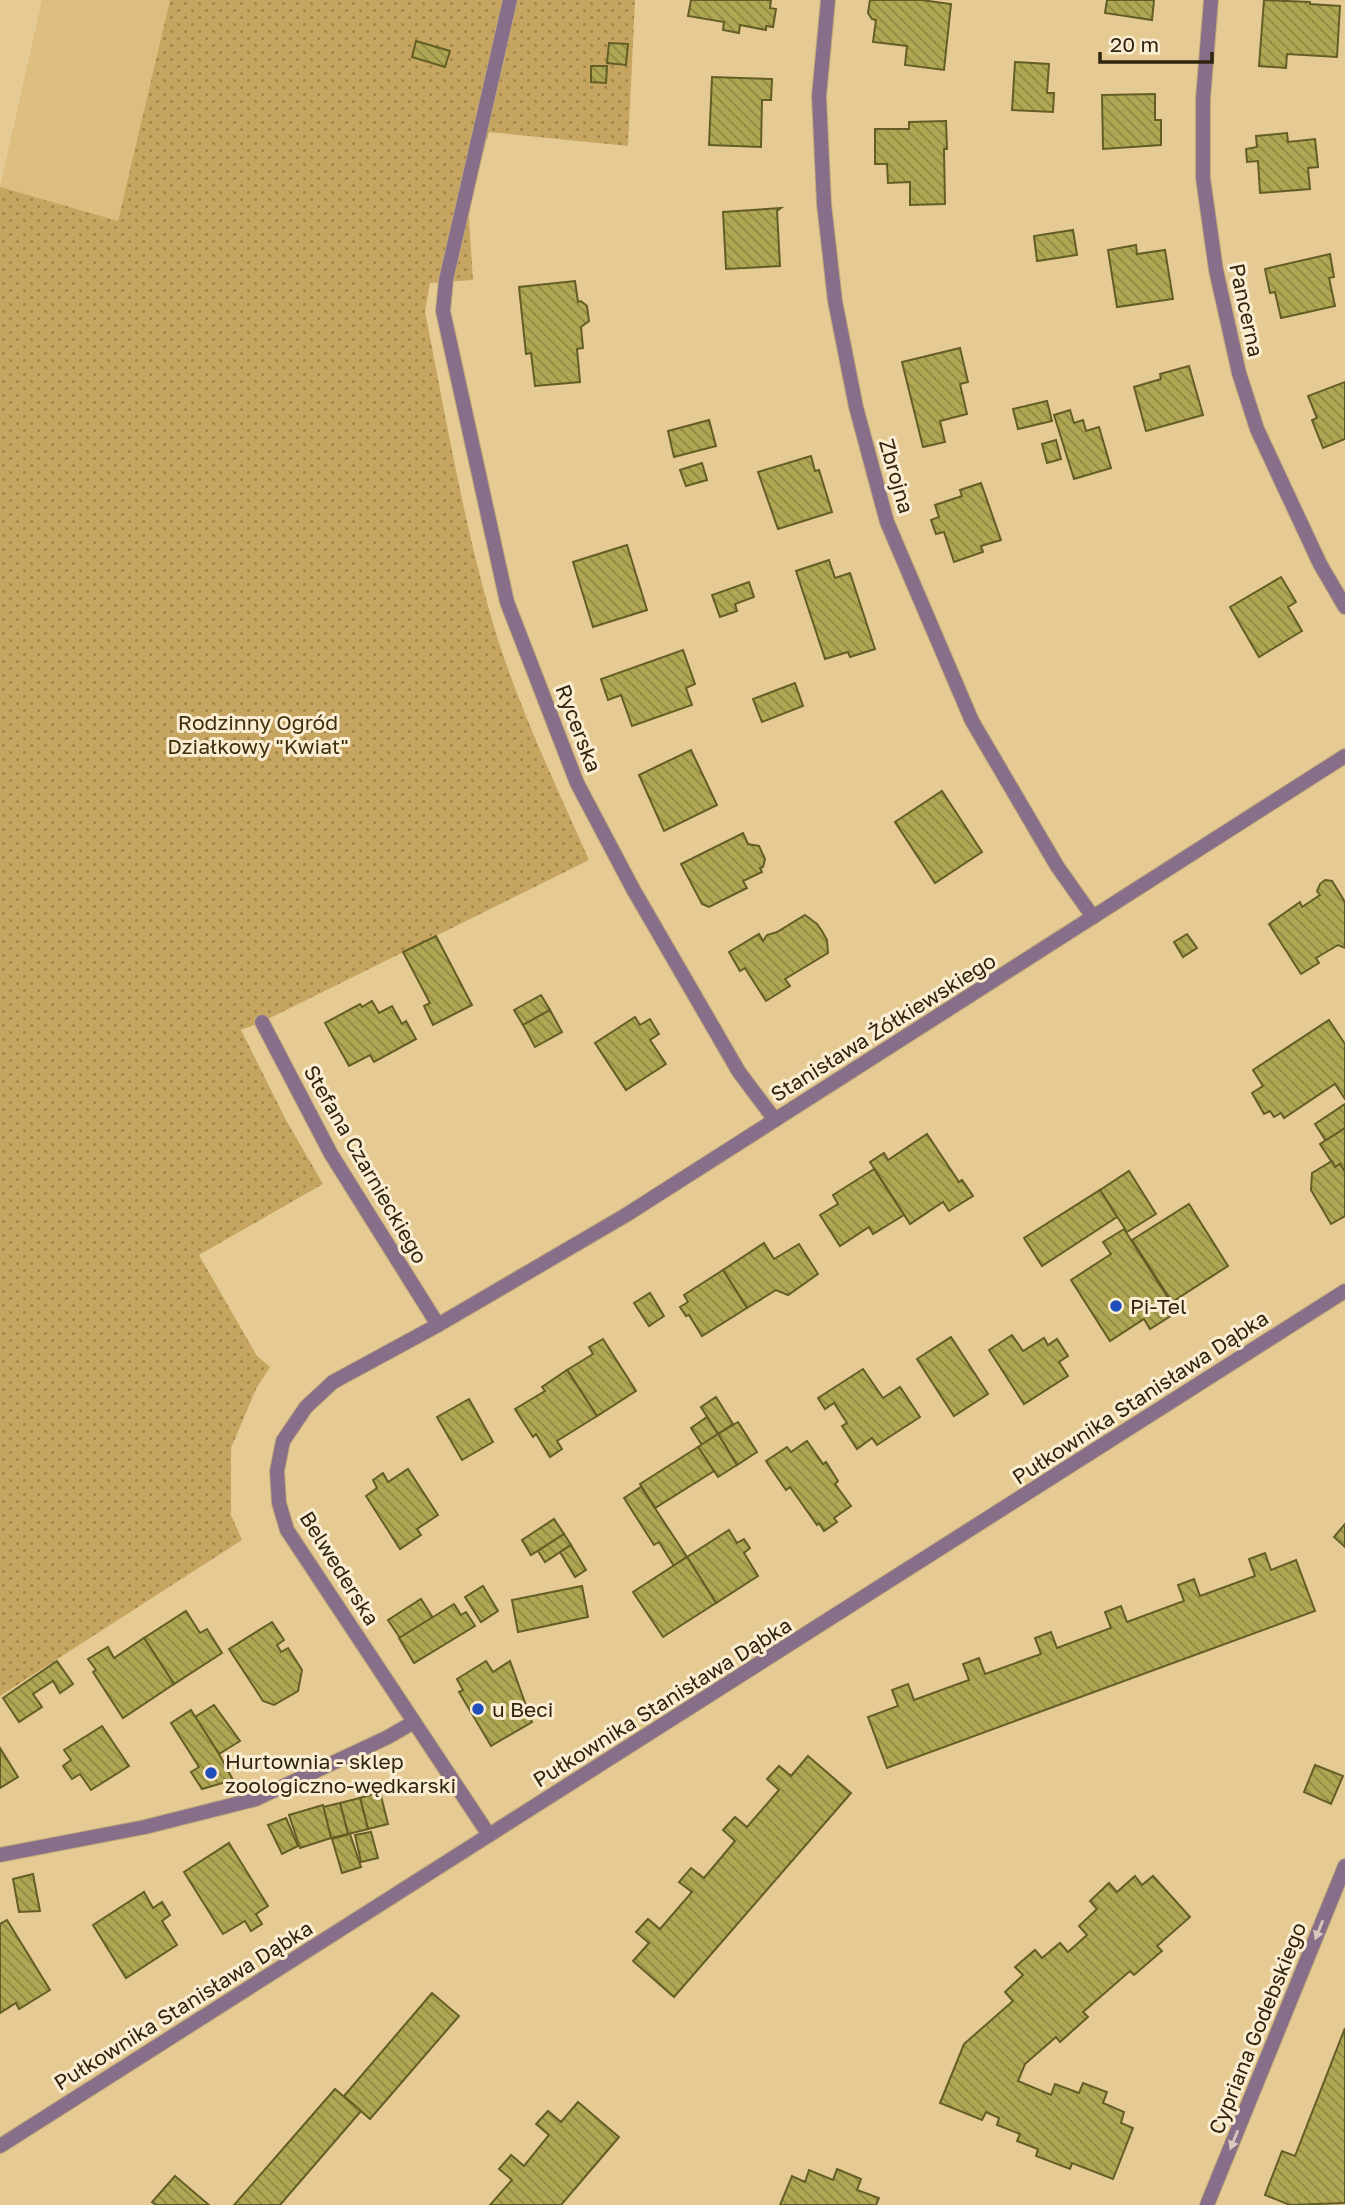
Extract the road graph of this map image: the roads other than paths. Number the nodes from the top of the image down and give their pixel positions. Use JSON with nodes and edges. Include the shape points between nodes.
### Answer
{"nodes":[{"id":1,"x":510,"y":0,"type":"edge"},
{"id":2,"x":828,"y":0,"type":"edge"},
{"id":3,"x":1210,"y":0,"type":"edge"},
{"id":4,"x":1345,"y":607,"type":"edge"},
{"id":5,"x":1345,"y":756,"type":"edge"},
{"id":6,"x":1093,"y":917,"type":"junction"},
{"id":7,"x":262,"y":1022,"type":"dead end"},
{"id":8,"x":775,"y":1120,"type":"junction"},
{"id":9,"x":1345,"y":1291,"type":"edge"},
{"id":10,"x":438,"y":1325,"type":"junction"},
{"id":11,"x":414,"y":1722,"type":"junction"},
{"id":12,"x":489,"y":1835,"type":"junction"},
{"id":13,"x":0,"y":1855,"type":"edge"},
{"id":14,"x":1345,"y":1866,"type":"edge"},
{"id":15,"x":0,"y":2146,"type":"edge"},
{"id":16,"x":1207,"y":2205,"type":"edge"}],
"edges":[{"from":1,"to":8,"type":"street","name":"Rycerska","via":[[443,311],[507,602],[577,783],[740,1072]]},
{"from":2,"to":6,"type":"street","name":"Zbrojna","via":[[818,96],[833,287],[856,407],[887,522],[972,720],[1057,866]]},
{"from":3,"to":4,"type":"street","name":"Pancerna","via":[[1203,178],[1216,270],[1256,429]]},
{"from":5,"to":6,"type":"street","name":"Stanisława Żółkiewskiego"},
{"from":6,"to":8,"type":"street","name":"Stanisława Żółkiewskiego"},
{"from":7,"to":10,"type":"street","name":"Stefana Czarnieckiego","via":[[331,1154]]},
{"from":8,"to":10,"type":"street","name":"Stanisława Żółkiewskiego","via":[[626,1215]]},
{"from":9,"to":12,"type":"street","name":"Pułkownika Stanisława Dąbka"},
{"from":10,"to":11,"type":"street","name":"Belwederska","via":[[333,1382],[306,1407],[283,1441],[277,1471],[287,1530]]},
{"from":11,"to":12,"type":"street","name":"Belwederska"},
{"from":11,"to":13,"type":"street","via":[[256,1799]]},
{"from":12,"to":15,"type":"street","name":"Pułkownika Stanisława Dąbka"},
{"from":14,"to":16,"type":"street","name":"Cypriana Godebskiego","one_way":true}]}
